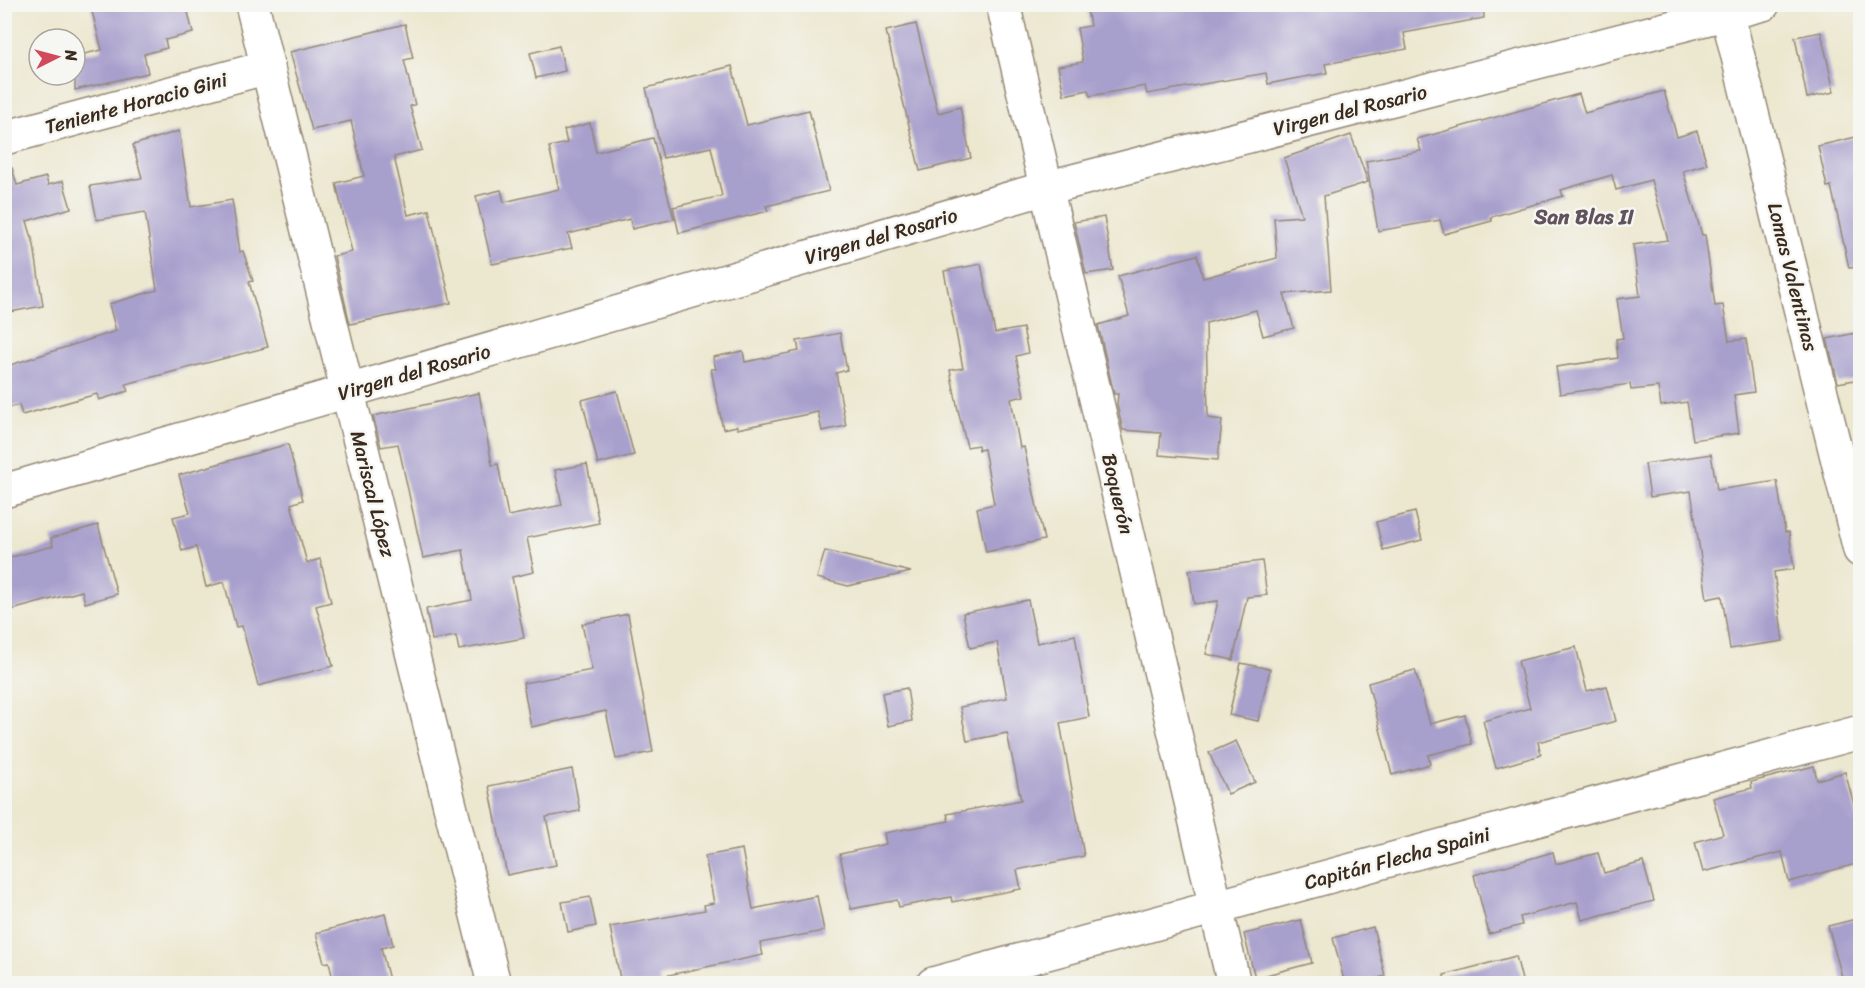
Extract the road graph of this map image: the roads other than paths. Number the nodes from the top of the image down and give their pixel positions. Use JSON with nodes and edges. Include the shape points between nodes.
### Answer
{"nodes":[{"id":1,"x":252,"y":4,"type":"edge"},
{"id":2,"x":1003,"y":4,"type":"edge"},
{"id":3,"x":1763,"y":4,"type":"edge"},
{"id":4,"x":1726,"y":9,"type":"edge"},
{"id":5,"x":268,"y":67,"type":"junction"},
{"id":6,"x":4,"y":138,"type":"edge"},
{"id":7,"x":1046,"y":188,"type":"junction"},
{"id":8,"x":348,"y":391,"type":"junction"},
{"id":9,"x":4,"y":491,"type":"edge"},
{"id":10,"x":1860,"y":550,"type":"edge"},
{"id":11,"x":1860,"y":732,"type":"edge"},
{"id":12,"x":1216,"y":907,"type":"junction"},
{"id":13,"x":494,"y":984,"type":"edge"},
{"id":14,"x":933,"y":984,"type":"edge"},
{"id":15,"x":1234,"y":984,"type":"edge"}],
"edges":[{"from":1,"to":5,"type":"street","name":"Mariscal López"},
{"from":2,"to":7,"type":"street","name":"Boquerón"},
{"from":3,"to":4,"type":"street","name":"Virgen del Rosario"},
{"from":4,"to":7,"type":"street","name":"Virgen del Rosario"},
{"from":4,"to":10,"type":"street","name":"Lomas Valentinas"},
{"from":5,"to":6,"type":"street","name":"Teniente Horacio Gini"},
{"from":5,"to":8,"type":"street","name":"Mariscal López"},
{"from":7,"to":8,"type":"street","name":"Virgen del Rosario"},
{"from":7,"to":12,"type":"street","name":"Boquerón"},
{"from":8,"to":9,"type":"street","name":"Virgen del Rosario"},
{"from":8,"to":13,"type":"street","name":"Mariscal López"},
{"from":11,"to":12,"type":"street","name":"Capitán Flecha Spaini"},
{"from":12,"to":14,"type":"street","name":"Capitán Flecha Spaini"},
{"from":12,"to":15,"type":"street","name":"Boquerón"}]}
